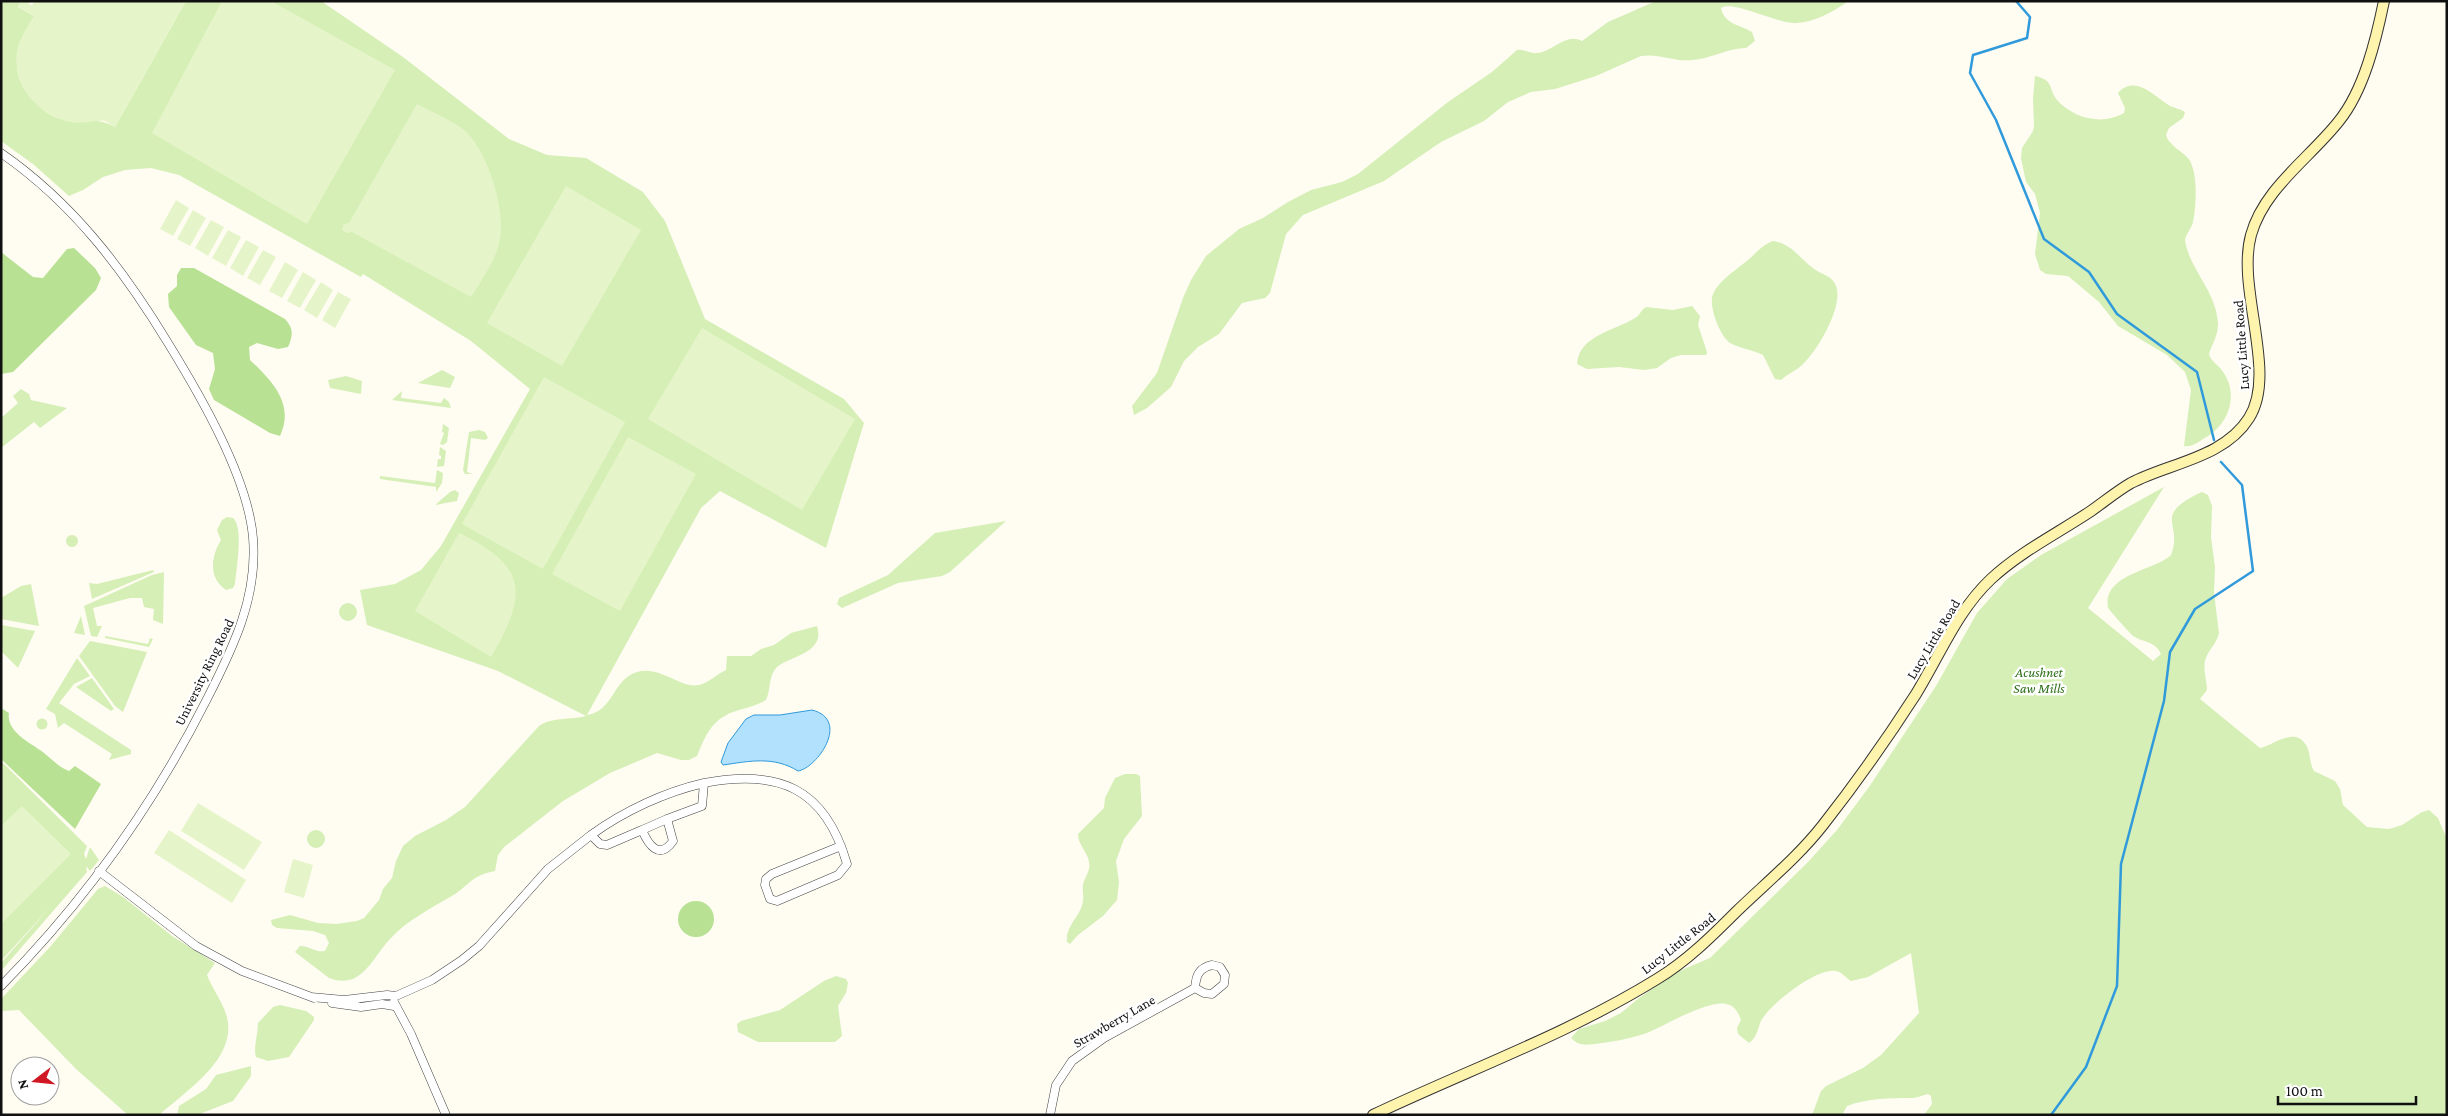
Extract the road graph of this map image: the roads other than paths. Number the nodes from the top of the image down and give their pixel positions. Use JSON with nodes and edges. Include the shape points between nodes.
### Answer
{"nodes":[{"id":1,"x":2384,"y":1,"type":"edge"},
{"id":2,"x":1,"y":153,"type":"edge"},
{"id":3,"x":704,"y":783,"type":"junction"},
{"id":4,"x":667,"y":819,"type":"junction"},
{"id":5,"x":642,"y":830,"type":"junction"},
{"id":6,"x":592,"y":834,"type":"junction"},
{"id":7,"x":841,"y":846,"type":"junction"},
{"id":8,"x":99,"y":871,"type":"junction"},
{"id":9,"x":1,"y":986,"type":"edge"},
{"id":10,"x":1195,"y":988,"type":"dead end"},
{"id":11,"x":396,"y":996,"type":"junction"},
{"id":12,"x":311,"y":997,"type":"junction"},
{"id":13,"x":394,"y":1006,"type":"junction"},
{"id":14,"x":446,"y":1115,"type":"edge"},
{"id":15,"x":1050,"y":1115,"type":"edge"},
{"id":16,"x":1373,"y":1115,"type":"edge"}],
"edges":[{"from":1,"to":16,"type":"street","name":"Lucy Little Road","via":[[2356,94],[2340,120],[2276,189],[2251,234],[2247,259],[2259,394],[2249,419],[2237,433],[2223,445],[2129,484],[1989,581],[1958,619],[1879,749],[1819,830],[1769,883],[1682,961],[1660,978],[1552,1035]]},
{"from":2,"to":8,"type":"street","name":"University Ring Road","via":[[76,215],[135,290],[178,360],[222,444],[244,493],[252,530],[251,588],[244,617],[229,654],[175,759]]},
{"from":3,"to":4,"type":"street","via":[[702,806]]},
{"from":3,"to":6,"type":"street","via":[[672,792],[630,811]]},
{"from":3,"to":7,"type":"street","via":[[758,778],[791,786],[817,804],[828,818]]},
{"from":4,"to":5,"type":"street"},
{"from":4,"to":5,"type":"street","via":[[672,841],[668,848],[654,848]]},
{"from":5,"to":6,"type":"street","via":[[607,845],[600,844]]},
{"from":6,"to":11,"type":"street","via":[[548,869],[493,931],[462,960],[432,980]]},
{"from":7,"to":7,"type":"street","via":[[772,874],[765,885],[770,899],[785,898],[838,875],[847,864]]},
{"from":8,"to":9,"type":"street","name":"University Ring Road"},
{"from":8,"to":12,"type":"street","via":[[196,946],[242,971]]},
{"from":10,"to":15,"type":"street","name":"Strawberry Lane","via":[[1104,1038],[1072,1061],[1056,1085]]},
{"from":11,"to":12,"type":"street","via":[[344,1000]]},
{"from":11,"to":13,"type":"street"},
{"from":12,"to":13,"type":"street","via":[[343,1005]]},
{"from":13,"to":14,"type":"street","via":[[411,1034]]}]}
